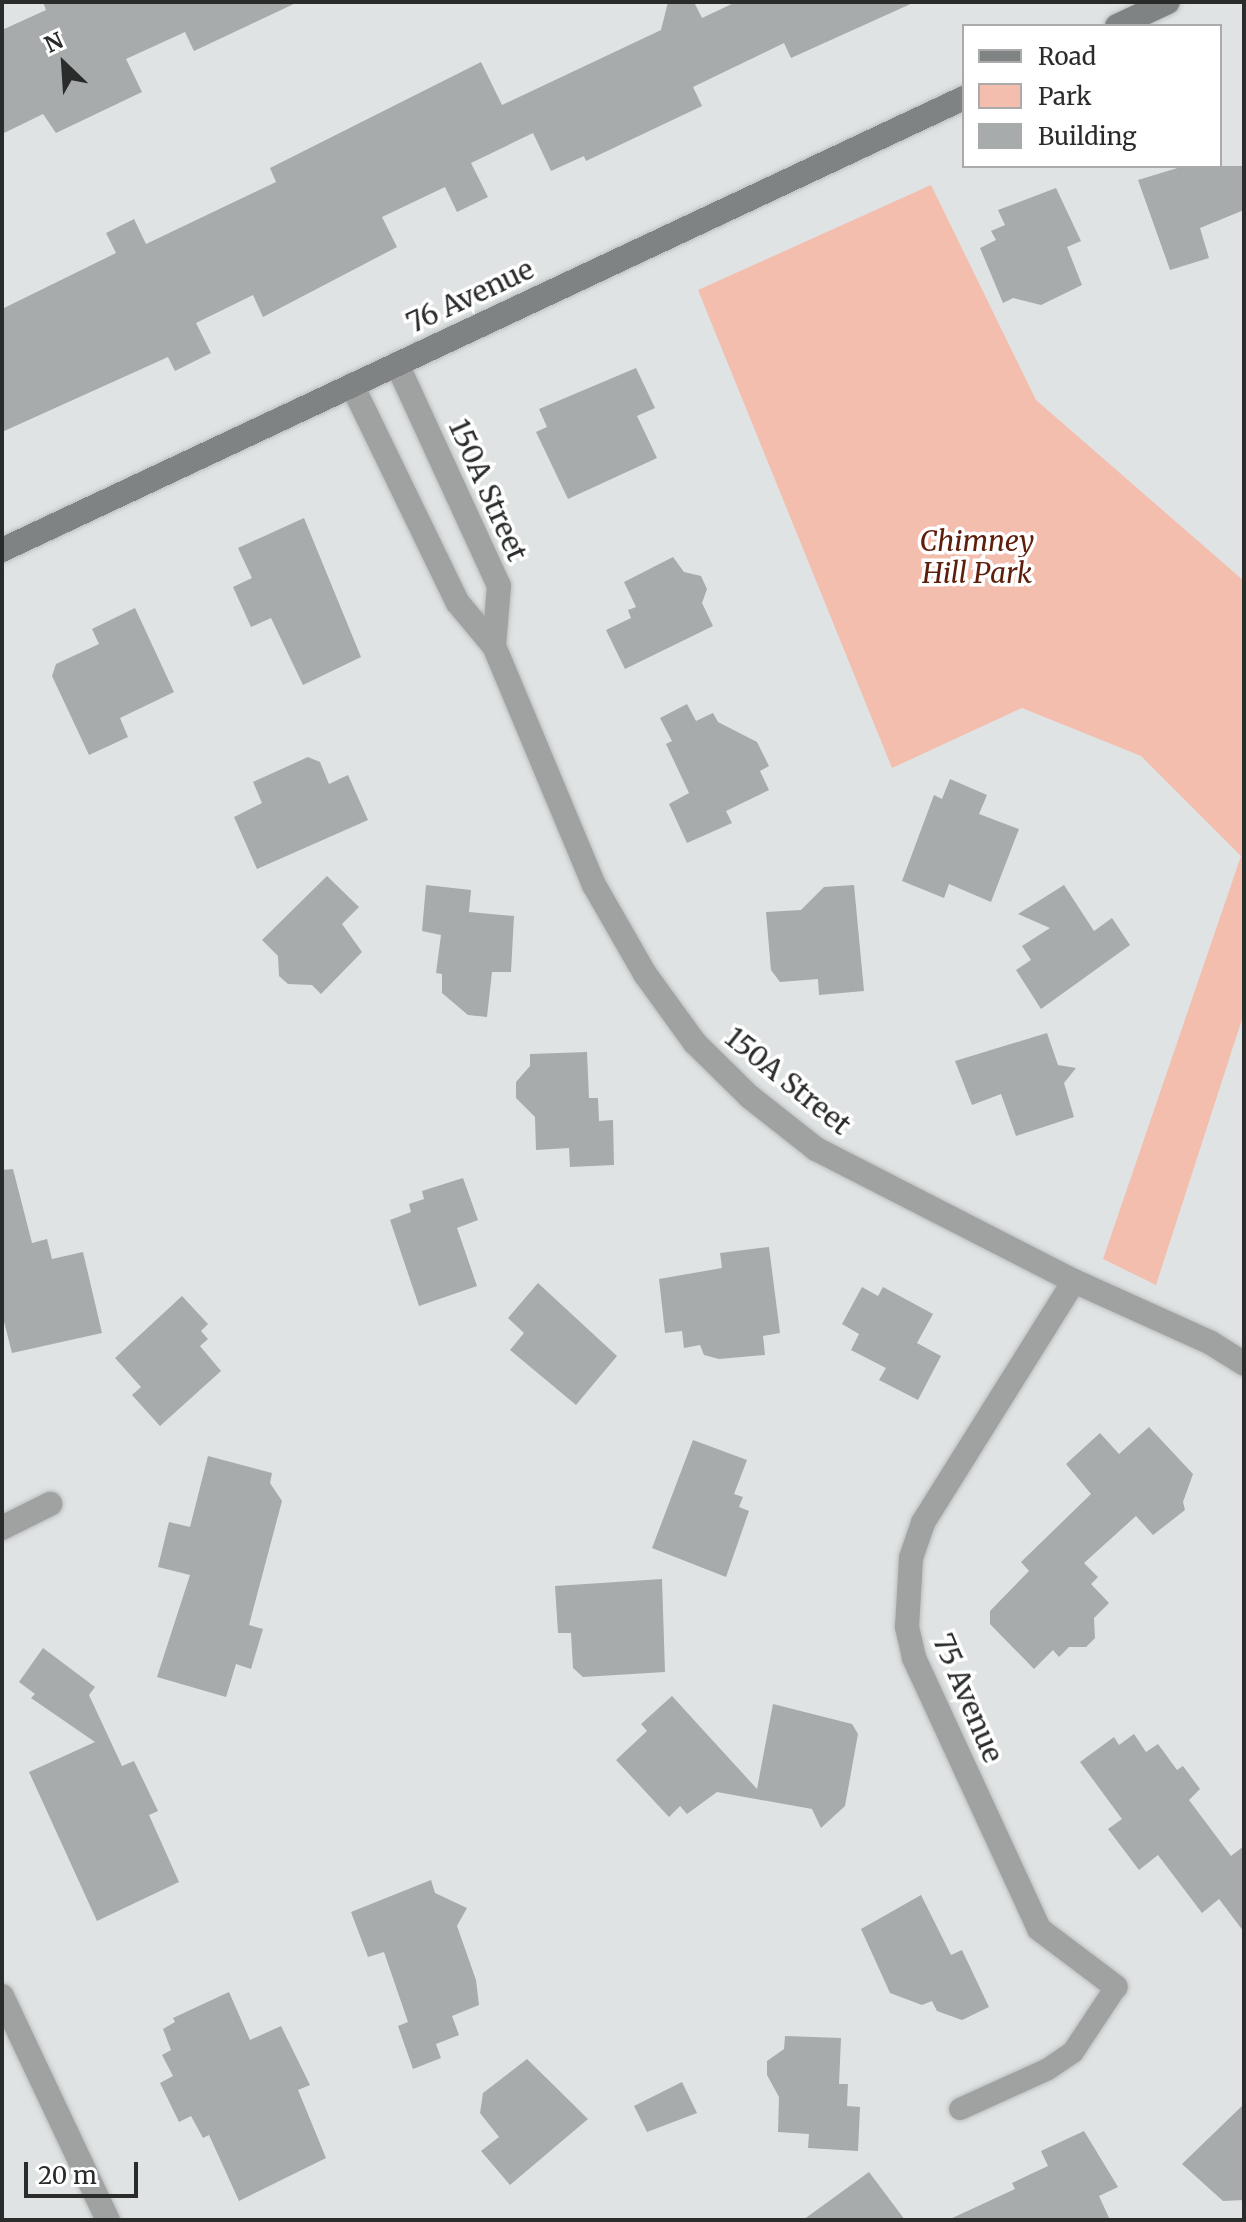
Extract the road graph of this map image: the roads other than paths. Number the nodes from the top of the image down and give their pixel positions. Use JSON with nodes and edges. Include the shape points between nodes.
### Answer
{"nodes":[{"id":1,"x":1168,"y":2,"type":"edge"},
{"id":2,"x":1121,"y":24,"type":"edge"},
{"id":3,"x":962,"y":99,"type":"edge"},
{"id":4,"x":397,"y":364,"type":"junction"},
{"id":5,"x":352,"y":385,"type":"junction"},
{"id":6,"x":2,"y":550,"type":"edge"},
{"id":7,"x":494,"y":646,"type":"junction"},
{"id":8,"x":1074,"y":1281,"type":"junction"},
{"id":9,"x":1244,"y":1364,"type":"edge"},
{"id":10,"x":50,"y":1504,"type":"dead end"},
{"id":11,"x":2,"y":1528,"type":"edge"},
{"id":12,"x":1116,"y":1987,"type":"joint"},
{"id":13,"x":2,"y":1996,"type":"edge"},
{"id":14,"x":960,"y":2109,"type":"dead end"},
{"id":15,"x":108,"y":2220,"type":"edge"}],
"edges":[{"from":1,"to":2,"type":"street"},
{"from":3,"to":4,"type":"street","name":"76 Avenue"},
{"from":4,"to":5,"type":"street","name":"76 Avenue"},
{"from":4,"to":7,"type":"street","name":"150A Street","via":[[499,586]]},
{"from":5,"to":6,"type":"street","name":"76 Avenue"},
{"from":5,"to":7,"type":"street","name":"150A Street","via":[[444,578]]},
{"from":7,"to":8,"type":"street","name":"150A Street","via":[[594,885],[645,974],[695,1043],[750,1097],[816,1149]]},
{"from":8,"to":9,"type":"street","name":"150A Street","via":[[1211,1343]]},
{"from":8,"to":12,"type":"street","name":"75 Avenue","via":[[923,1523],[911,1558],[907,1627],[914,1658],[1039,1929]]},
{"from":10,"to":11,"type":"street"},
{"from":12,"to":14,"type":"lane","via":[[1073,2052]]},
{"from":13,"to":15,"type":"street"}]}
